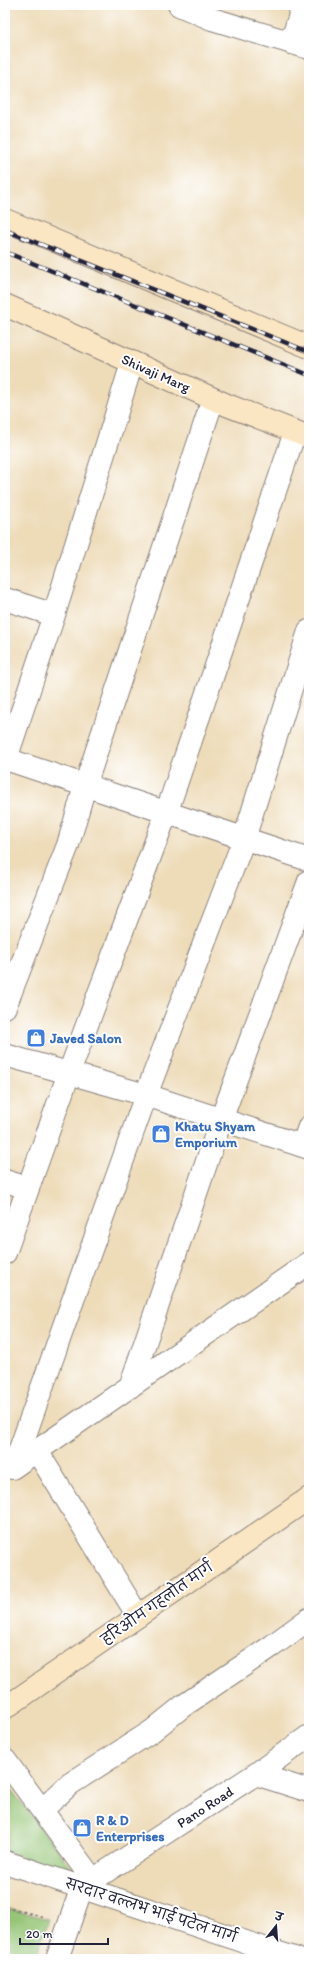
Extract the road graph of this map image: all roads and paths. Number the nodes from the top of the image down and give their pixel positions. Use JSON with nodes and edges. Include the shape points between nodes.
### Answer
{"nodes":[{"id":1,"x":178,"y":5,"type":"edge"},
{"id":2,"x":303,"y":5,"type":"edge"},
{"id":3,"x":214,"y":12,"type":"edge"},
{"id":4,"x":300,"y":46,"type":"edge"},
{"id":5,"x":5,"y":220,"type":"edge"},
{"id":6,"x":5,"y":305,"type":"edge"},
{"id":7,"x":309,"y":347,"type":"edge"},
{"id":8,"x":132,"y":363,"type":"junction"},
{"id":9,"x":213,"y":399,"type":"junction"},
{"id":10,"x":302,"y":435,"type":"edge"},
{"id":11,"x":5,"y":599,"type":"edge"},
{"id":12,"x":54,"y":615,"type":"junction"},
{"id":13,"x":309,"y":631,"type":"edge"},
{"id":14,"x":5,"y":761,"type":"edge"},
{"id":15,"x":85,"y":786,"type":"junction"},
{"id":16,"x":166,"y":814,"type":"junction"},
{"id":17,"x":244,"y":839,"type":"junction"},
{"id":18,"x":309,"y":860,"type":"edge"},
{"id":19,"x":309,"y":881,"type":"edge"},
{"id":20,"x":5,"y":1007,"type":"edge"},
{"id":21,"x":5,"y":1055,"type":"edge"},
{"id":22,"x":69,"y":1073,"type":"junction"},
{"id":23,"x":146,"y":1095,"type":"junction"},
{"id":24,"x":221,"y":1120,"type":"junction"},
{"id":25,"x":307,"y":1140,"type":"edge"},
{"id":26,"x":5,"y":1181,"type":"edge"},
{"id":27,"x":28,"y":1188,"type":"junction"},
{"id":28,"x":5,"y":1253,"type":"edge"},
{"id":29,"x":309,"y":1263,"type":"edge"},
{"id":30,"x":130,"y":1386,"type":"junction"},
{"id":31,"x":37,"y":1451,"type":"junction"},
{"id":32,"x":10,"y":1470,"type":"edge"},
{"id":33,"x":309,"y":1498,"type":"edge"},
{"id":34,"x":138,"y":1616,"type":"junction"},
{"id":35,"x":309,"y":1619,"type":"edge"},
{"id":36,"x":5,"y":1708,"type":"edge"},
{"id":37,"x":309,"y":1736,"type":"edge"},
{"id":38,"x":5,"y":1760,"type":"edge"},
{"id":39,"x":256,"y":1774,"type":"junction"},
{"id":40,"x":309,"y":1791,"type":"edge"},
{"id":41,"x":42,"y":1810,"type":"junction"},
{"id":42,"x":5,"y":1862,"type":"edge"},
{"id":43,"x":87,"y":1884,"type":"junction"},
{"id":44,"x":5,"y":1907,"type":"edge"},
{"id":45,"x":49,"y":1919,"type":"dead end"},
{"id":46,"x":57,"y":1959,"type":"edge"},
{"id":47,"x":297,"y":1959,"type":"edge"}],
"edges":[{"from":1,"to":3,"type":"street"},
{"from":2,"to":4,"type":"street"},
{"from":3,"to":4,"type":"street"},
{"from":5,"to":7,"type":"main road"},
{"from":6,"to":8,"type":"main road","name":"Shivaji Marg"},
{"from":8,"to":9,"type":"main road","name":"Shivaji Marg"},
{"from":8,"to":12,"type":"street"},
{"from":9,"to":10,"type":"main road","name":"Shivaji Marg"},
{"from":9,"to":15,"type":"street"},
{"from":10,"to":16,"type":"street"},
{"from":11,"to":12,"type":"street"},
{"from":12,"to":14,"type":"street"},
{"from":13,"to":17,"type":"street"},
{"from":14,"to":15,"type":"street"},
{"from":15,"to":16,"type":"street"},
{"from":15,"to":20,"type":"street","via":[[68,845]]},
{"from":16,"to":17,"type":"street"},
{"from":16,"to":22,"type":"street"},
{"from":17,"to":18,"type":"street"},
{"from":17,"to":23,"type":"street"},
{"from":19,"to":24,"type":"street"},
{"from":21,"to":22,"type":"street"},
{"from":22,"to":23,"type":"street"},
{"from":22,"to":27,"type":"street"},
{"from":23,"to":24,"type":"street"},
{"from":23,"to":32,"type":"street"},
{"from":24,"to":25,"type":"street"},
{"from":24,"to":30,"type":"street"},
{"from":26,"to":27,"type":"street"},
{"from":27,"to":28,"type":"street"},
{"from":29,"to":30,"type":"street"},
{"from":30,"to":31,"type":"street"},
{"from":31,"to":32,"type":"street"},
{"from":31,"to":34,"type":"street"},
{"from":33,"to":34,"type":"main road","name":"हरिओम गहलोत मार्ग"},
{"from":34,"to":36,"type":"main road","name":"हरिओम गहलोत मार्ग"},
{"from":35,"to":41,"type":"street","via":[[183,1706],[152,1731],[70,1784]]},
{"from":37,"to":39,"type":"street","name":"Pano Road"},
{"from":38,"to":41,"type":"street"},
{"from":39,"to":40,"type":"street"},
{"from":39,"to":43,"type":"street","name":"Pano Road"},
{"from":41,"to":43,"type":"street"},
{"from":42,"to":43,"type":"street","name":"सरदार वल्लभ भाई पटेल मार्ग"},
{"from":43,"to":46,"type":"street"},
{"from":43,"to":47,"type":"street","name":"सरदार वल्लभ भाई पटेल मार्ग"},
{"from":44,"to":45,"type":"path"}]}
